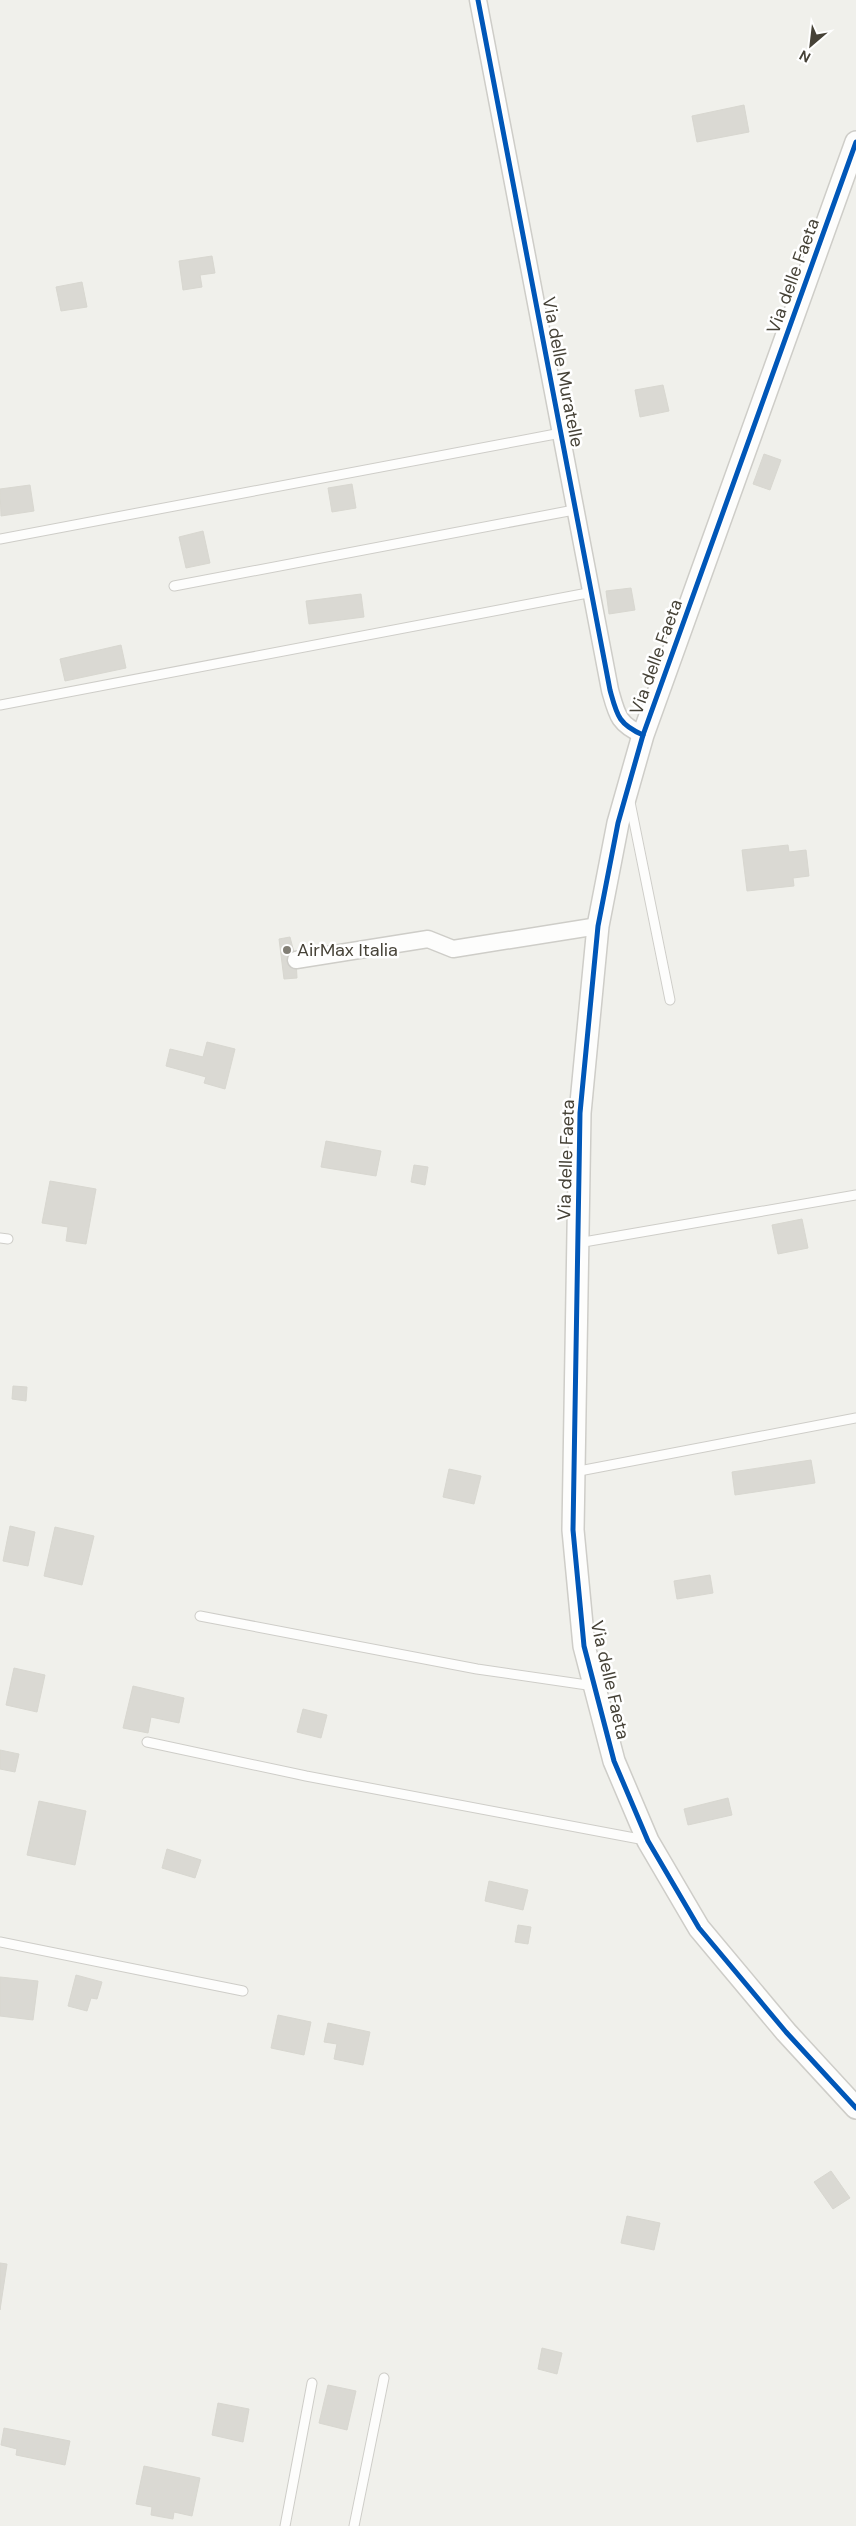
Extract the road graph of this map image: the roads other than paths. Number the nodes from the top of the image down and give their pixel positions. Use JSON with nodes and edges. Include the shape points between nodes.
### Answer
{"nodes":[{"id":1,"x":478,"y":0,"type":"edge"},
{"id":2,"x":856,"y":142,"type":"edge"},
{"id":3,"x":561,"y":433,"type":"junction"},
{"id":4,"x":574,"y":510,"type":"junction"},
{"id":5,"x":0,"y":539,"type":"edge"},
{"id":6,"x":174,"y":586,"type":"dead end"},
{"id":7,"x":593,"y":592,"type":"junction"},
{"id":8,"x":0,"y":705,"type":"edge"},
{"id":9,"x":643,"y":735,"type":"junction"},
{"id":10,"x":627,"y":790,"type":"junction"},
{"id":11,"x":598,"y":926,"type":"junction"},
{"id":12,"x":296,"y":960,"type":"dead end"},
{"id":13,"x":670,"y":1000,"type":"dead end"},
{"id":14,"x":856,"y":1195,"type":"edge"},
{"id":15,"x":578,"y":1243,"type":"junction"},
{"id":16,"x":856,"y":1418,"type":"edge"},
{"id":17,"x":574,"y":1472,"type":"junction"},
{"id":18,"x":200,"y":1616,"type":"dead end"},
{"id":19,"x":594,"y":1686,"type":"junction"},
{"id":20,"x":147,"y":1742,"type":"dead end"},
{"id":21,"x":648,"y":1841,"type":"junction"},
{"id":22,"x":0,"y":1942,"type":"edge"},
{"id":23,"x":243,"y":1991,"type":"dead end"},
{"id":24,"x":856,"y":2108,"type":"edge"},
{"id":25,"x":384,"y":2378,"type":"dead end"},
{"id":26,"x":312,"y":2383,"type":"dead end"},
{"id":27,"x":284,"y":2526,"type":"edge"},
{"id":28,"x":354,"y":2526,"type":"edge"}],
"edges":[{"from":1,"to":3,"type":"street","name":"Via delle Muratelle"},
{"from":2,"to":9,"type":"street","name":"Via delle Faeta"},
{"from":3,"to":4,"type":"street","name":"Via delle Muratelle"},
{"from":3,"to":5,"type":"lane"},
{"from":4,"to":6,"type":"lane"},
{"from":4,"to":7,"type":"street","name":"Via delle Muratelle"},
{"from":7,"to":8,"type":"lane"},
{"from":7,"to":9,"type":"street","name":"Via delle Muratelle","via":[[617,714],[626,727]]},
{"from":9,"to":10,"type":"street","name":"Via delle Faeta"},
{"from":10,"to":11,"type":"street","name":"Via delle Faeta"},
{"from":10,"to":13,"type":"lane"},
{"from":11,"to":12,"type":"street","via":[[452,949],[428,939]]},
{"from":11,"to":15,"type":"street","name":"Via delle Faeta","via":[[580,1113]]},
{"from":14,"to":15,"type":"lane"},
{"from":15,"to":17,"type":"street","name":"Via delle Faeta"},
{"from":16,"to":17,"type":"lane"},
{"from":17,"to":19,"type":"street","name":"Via delle Faeta","via":[[573,1530],[582,1627]]},
{"from":18,"to":19,"type":"lane","via":[[477,1669]]},
{"from":19,"to":21,"type":"street","name":"Via delle Faeta","via":[[614,1761]]},
{"from":20,"to":21,"type":"lane","via":[[306,1776]]},
{"from":21,"to":24,"type":"street","name":"Via delle Faeta","via":[[699,1928],[786,2032]]},
{"from":22,"to":23,"type":"lane"},
{"from":25,"to":28,"type":"lane"},
{"from":26,"to":27,"type":"lane"}]}
